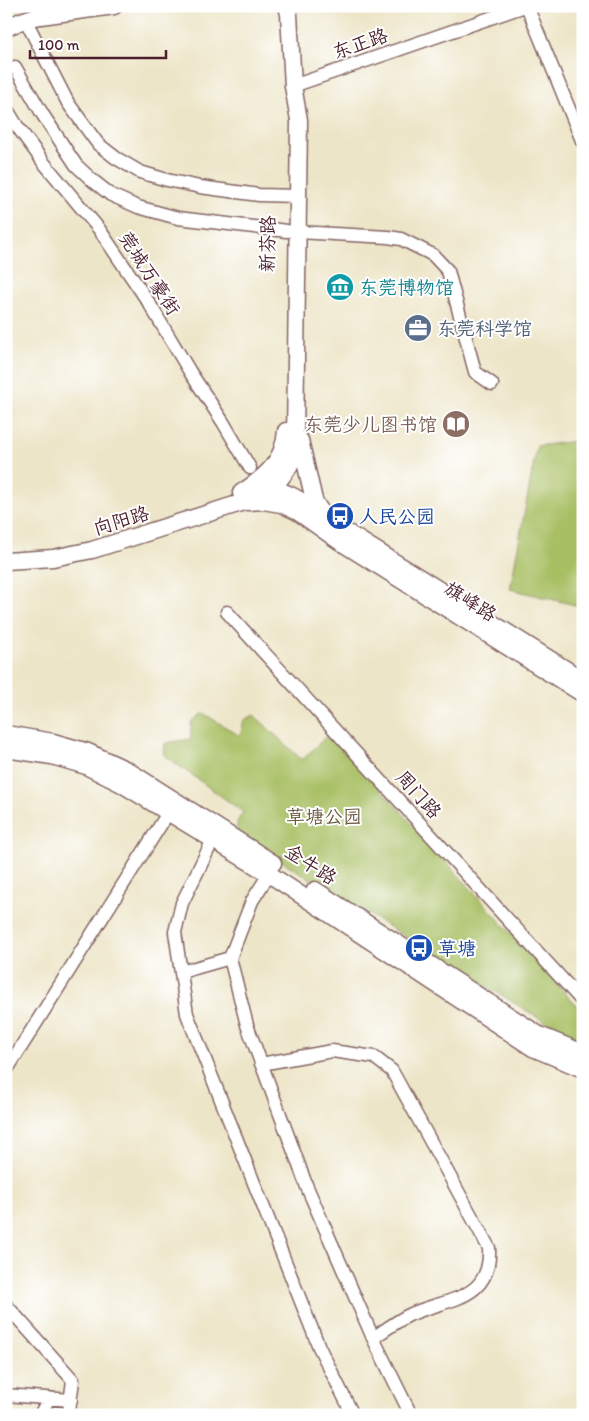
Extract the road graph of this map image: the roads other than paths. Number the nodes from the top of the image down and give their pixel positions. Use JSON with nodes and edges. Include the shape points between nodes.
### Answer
{"nodes":[{"id":1,"x":114,"y":6,"type":"edge"},
{"id":2,"x":287,"y":6,"type":"edge"},
{"id":3,"x":526,"y":6,"type":"edge"},
{"id":4,"x":25,"y":19,"type":"junction"},
{"id":5,"x":6,"y":28,"type":"edge"},
{"id":6,"x":15,"y":67,"type":"dead end"},
{"id":7,"x":293,"y":86,"type":"junction"},
{"id":8,"x":6,"y":108,"type":"edge"},
{"id":9,"x":583,"y":143,"type":"edge"},
{"id":10,"x":293,"y":196,"type":"junction"},
{"id":11,"x":292,"y":231,"type":"junction"},
{"id":12,"x":492,"y":384,"type":"dead end"},
{"id":13,"x":290,"y":402,"type":"junction"},
{"id":14,"x":296,"y":420,"type":"junction"},
{"id":15,"x":294,"y":448,"type":"junction"},
{"id":16,"x":250,"y":468,"type":"dead end"},
{"id":17,"x":270,"y":489,"type":"junction"},
{"id":18,"x":242,"y":497,"type":"junction"},
{"id":19,"x":306,"y":503,"type":"junction"},
{"id":20,"x":321,"y":524,"type":"junction"},
{"id":21,"x":342,"y":536,"type":"junction"},
{"id":22,"x":6,"y":552,"type":"edge"},
{"id":23,"x":6,"y":561,"type":"edge"},
{"id":24,"x":227,"y":612,"type":"dead end"},
{"id":25,"x":583,"y":680,"type":"edge"},
{"id":26,"x":583,"y":694,"type":"edge"},
{"id":27,"x":6,"y":734,"type":"edge"},
{"id":28,"x":6,"y":749,"type":"edge"},
{"id":29,"x":168,"y":813,"type":"junction"},
{"id":30,"x":213,"y":840,"type":"junction"},
{"id":31,"x":269,"y":874,"type":"junction"},
{"id":32,"x":230,"y":958,"type":"junction"},
{"id":33,"x":181,"y":972,"type":"junction"},
{"id":34,"x":583,"y":1002,"type":"edge"},
{"id":35,"x":583,"y":1053,"type":"edge"},
{"id":36,"x":261,"y":1064,"type":"junction"},
{"id":37,"x":583,"y":1069,"type":"edge"},
{"id":38,"x":6,"y":1071,"type":"edge"},
{"id":39,"x":6,"y":1305,"type":"edge"},
{"id":40,"x":373,"y":1338,"type":"junction"},
{"id":41,"x":6,"y":1395,"type":"edge"},
{"id":42,"x":48,"y":1398,"type":"junction"},
{"id":43,"x":71,"y":1400,"type":"junction"},
{"id":44,"x":40,"y":1415,"type":"edge"},
{"id":45,"x":73,"y":1415,"type":"edge"},
{"id":46,"x":353,"y":1415,"type":"edge"},
{"id":47,"x":411,"y":1415,"type":"edge"}],
"edges":[{"from":1,"to":4,"type":"main road"},
{"from":2,"to":7,"type":"main road","name":"新芬路"},
{"from":3,"to":7,"type":"street","name":"东正路"},
{"from":3,"to":9,"type":"street"},
{"from":4,"to":5,"type":"main road"},
{"from":4,"to":10,"type":"street","via":[[68,103],[98,144],[116,158],[140,172],[175,182],[259,195]]},
{"from":6,"to":11,"type":"street","via":[[76,165],[111,195],[138,207],[178,218]]},
{"from":7,"to":10,"type":"main road","name":"新芬路","via":[[299,120]]},
{"from":8,"to":16,"type":"street","name":"莞城万豪街","via":[[44,163],[99,229],[149,303]]},
{"from":10,"to":11,"type":"main road","name":"新芬路"},
{"from":11,"to":12,"type":"street","via":[[401,239],[433,255],[448,271],[475,372]]},
{"from":11,"to":13,"type":"main road","name":"新芬路"},
{"from":13,"to":14,"type":"main road"},
{"from":13,"to":15,"type":"main road"},
{"from":13,"to":18,"type":"main road","via":[[281,456]]},
{"from":14,"to":15,"type":"main road"},
{"from":14,"to":20,"type":"main road"},
{"from":15,"to":17,"type":"main road","via":[[289,467]]},
{"from":15,"to":19,"type":"main road"},
{"from":17,"to":18,"type":"main road"},
{"from":17,"to":19,"type":"main road","via":[[287,492]]},
{"from":18,"to":20,"type":"main road","via":[[281,504]]},
{"from":18,"to":22,"type":"main road","name":"向阳路","via":[[89,540]]},
{"from":18,"to":23,"type":"main road","name":"向阳路","via":[[92,550],[53,558]]},
{"from":19,"to":20,"type":"main road"},
{"from":20,"to":21,"type":"main road"},
{"from":21,"to":25,"type":"main road","name":"旗峰路"},
{"from":21,"to":26,"type":"main road","name":"旗峰路"},
{"from":24,"to":34,"type":"street","name":"周门路"},
{"from":27,"to":35,"type":"main road","name":"金牛路","via":[[88,752],[127,770],[539,1035]]},
{"from":28,"to":29,"type":"main road","via":[[52,756],[86,766]]},
{"from":29,"to":30,"type":"main road"},
{"from":29,"to":38,"type":"street"},
{"from":30,"to":31,"type":"main road"},
{"from":30,"to":33,"type":"street","via":[[182,903],[175,932]]},
{"from":31,"to":32,"type":"street","via":[[252,901]]},
{"from":31,"to":37,"type":"main road","via":[[533,1048]]},
{"from":32,"to":33,"type":"street"},
{"from":32,"to":36,"type":"street"},
{"from":33,"to":46,"type":"street","via":[[187,1014],[319,1347]]},
{"from":36,"to":40,"type":"street","via":[[307,1187]]},
{"from":36,"to":40,"type":"street","via":[[332,1051],[374,1057],[392,1071],[489,1248],[487,1272],[471,1292],[409,1315]]},
{"from":39,"to":43,"type":"street","via":[[73,1380]]},
{"from":40,"to":47,"type":"street"},
{"from":41,"to":42,"type":"street"},
{"from":42,"to":43,"type":"street"},
{"from":42,"to":44,"type":"street"},
{"from":43,"to":45,"type":"street","via":[[69,1411]]}]}
